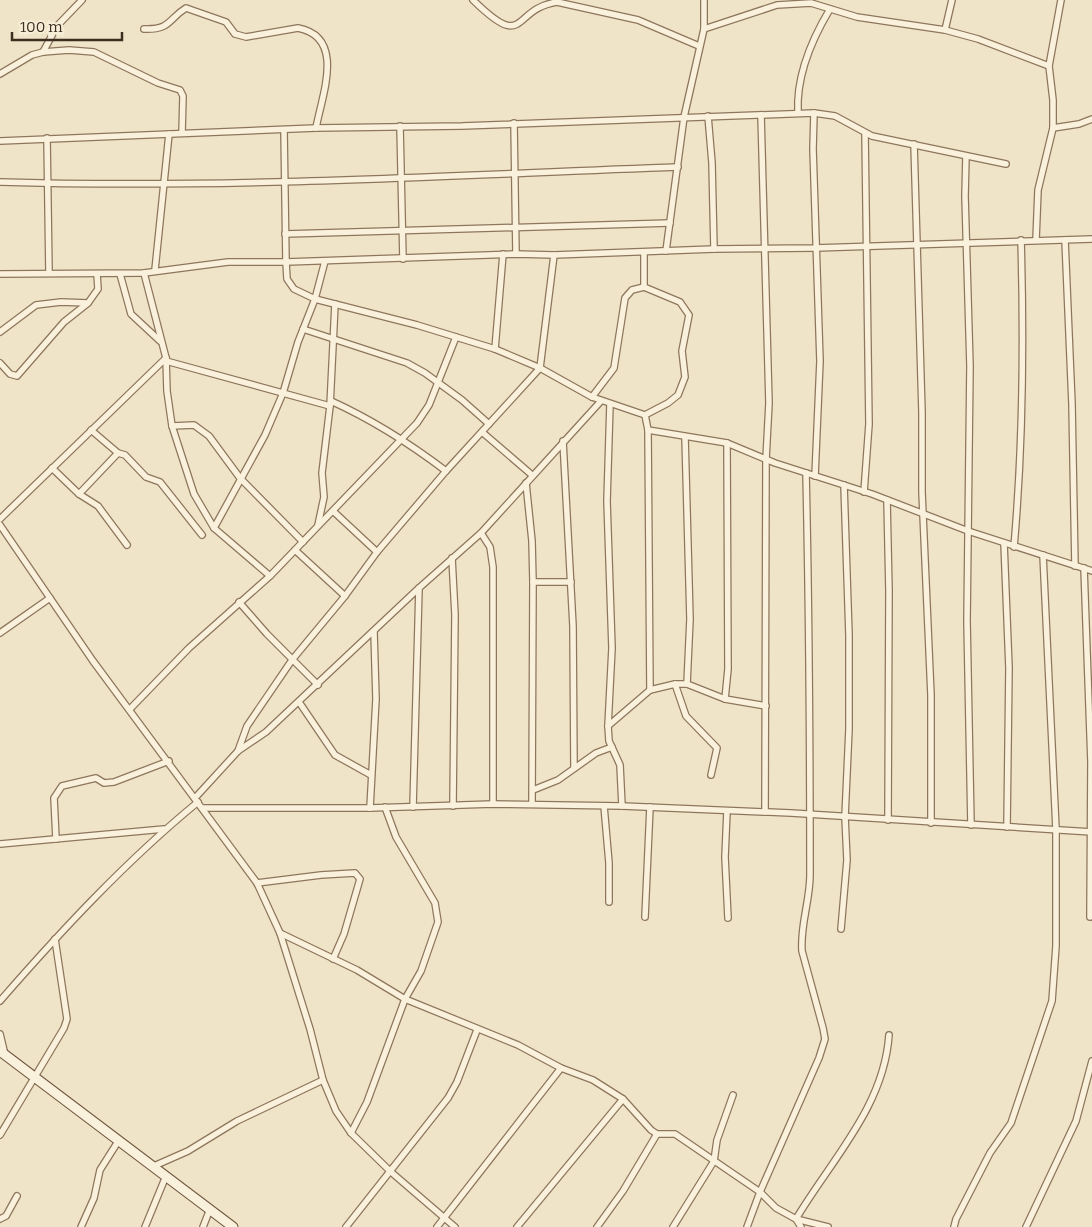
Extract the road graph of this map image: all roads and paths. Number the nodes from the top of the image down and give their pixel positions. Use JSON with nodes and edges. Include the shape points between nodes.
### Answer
{"nodes":[{"id":1,"x":82,"y":0,"type":"edge"},
{"id":2,"x":473,"y":0,"type":"edge"},
{"id":3,"x":704,"y":0,"type":"edge"},
{"id":4,"x":952,"y":0,"type":"edge"},
{"id":5,"x":1061,"y":0,"type":"edge"},
{"id":6,"x":811,"y":2,"type":"edge"},
{"id":7,"x":830,"y":9,"type":"junction"},
{"id":8,"x":144,"y":29,"type":"dead end"},
{"id":9,"x":704,"y":29,"type":"junction"},
{"id":10,"x":945,"y":30,"type":"junction"},
{"id":11,"x":700,"y":46,"type":"junction"},
{"id":12,"x":43,"y":52,"type":"junction"},
{"id":13,"x":1049,"y":66,"type":"junction"},
{"id":14,"x":0,"y":74,"type":"edge"},
{"id":15,"x":798,"y":113,"type":"junction"},
{"id":16,"x":814,"y":113,"type":"junction"},
{"id":17,"x":761,"y":115,"type":"junction"},
{"id":18,"x":708,"y":116,"type":"junction"},
{"id":19,"x":684,"y":117,"type":"junction"},
{"id":20,"x":1092,"y":119,"type":"edge"},
{"id":21,"x":514,"y":123,"type":"junction"},
{"id":22,"x":400,"y":126,"type":"junction"},
{"id":23,"x":316,"y":128,"type":"junction"},
{"id":24,"x":1052,"y":128,"type":"junction"},
{"id":25,"x":284,"y":130,"type":"junction"},
{"id":26,"x":182,"y":133,"type":"junction"},
{"id":27,"x":865,"y":133,"type":"junction"},
{"id":28,"x":169,"y":134,"type":"junction"},
{"id":29,"x":47,"y":138,"type":"junction"},
{"id":30,"x":0,"y":141,"type":"edge"},
{"id":31,"x":914,"y":144,"type":"junction"},
{"id":32,"x":966,"y":156,"type":"junction"},
{"id":33,"x":1006,"y":164,"type":"dead end"},
{"id":34,"x":678,"y":167,"type":"junction"},
{"id":35,"x":515,"y":174,"type":"junction"},
{"id":36,"x":402,"y":179,"type":"junction"},
{"id":37,"x":0,"y":182,"type":"edge"},
{"id":38,"x":283,"y":183,"type":"junction"},
{"id":39,"x":48,"y":184,"type":"junction"},
{"id":40,"x":165,"y":184,"type":"junction"},
{"id":41,"x":670,"y":223,"type":"junction"},
{"id":42,"x":517,"y":226,"type":"junction"},
{"id":43,"x":403,"y":230,"type":"junction"},
{"id":44,"x":285,"y":234,"type":"junction"},
{"id":45,"x":1092,"y":238,"type":"edge"},
{"id":46,"x":1021,"y":240,"type":"junction"},
{"id":47,"x":1036,"y":240,"type":"junction"},
{"id":48,"x":1065,"y":240,"type":"junction"},
{"id":49,"x":967,"y":243,"type":"junction"},
{"id":50,"x":916,"y":244,"type":"junction"},
{"id":51,"x":865,"y":246,"type":"junction"},
{"id":52,"x":764,"y":248,"type":"junction"},
{"id":53,"x":815,"y":248,"type":"junction"},
{"id":54,"x":714,"y":249,"type":"junction"},
{"id":55,"x":666,"y":251,"type":"junction"},
{"id":56,"x":644,"y":252,"type":"junction"},
{"id":57,"x":503,"y":254,"type":"junction"},
{"id":58,"x":516,"y":254,"type":"junction"},
{"id":59,"x":554,"y":255,"type":"junction"},
{"id":60,"x":403,"y":259,"type":"junction"},
{"id":61,"x":325,"y":261,"type":"junction"},
{"id":62,"x":286,"y":262,"type":"junction"},
{"id":63,"x":155,"y":270,"type":"junction"},
{"id":64,"x":49,"y":273,"type":"junction"},
{"id":65,"x":144,"y":273,"type":"junction"},
{"id":66,"x":0,"y":274,"type":"edge"},
{"id":67,"x":96,"y":274,"type":"junction"},
{"id":68,"x":120,"y":274,"type":"junction"},
{"id":69,"x":644,"y":287,"type":"junction"},
{"id":70,"x":316,"y":299,"type":"junction"},
{"id":71,"x":88,"y":303,"type":"junction"},
{"id":72,"x":335,"y":304,"type":"junction"},
{"id":73,"x":303,"y":329,"type":"junction"},
{"id":74,"x":0,"y":332,"type":"edge"},
{"id":75,"x":456,"y":337,"type":"junction"},
{"id":76,"x":333,"y":338,"type":"junction"},
{"id":77,"x":160,"y":341,"type":"junction"},
{"id":78,"x":495,"y":350,"type":"junction"},
{"id":79,"x":166,"y":360,"type":"junction"},
{"id":80,"x":0,"y":363,"type":"edge"},
{"id":81,"x":540,"y":368,"type":"junction"},
{"id":82,"x":437,"y":382,"type":"junction"},
{"id":83,"x":282,"y":393,"type":"junction"},
{"id":84,"x":592,"y":396,"type":"junction"},
{"id":85,"x":601,"y":400,"type":"junction"},
{"id":86,"x":331,"y":404,"type":"junction"},
{"id":87,"x":610,"y":404,"type":"junction"},
{"id":88,"x":645,"y":415,"type":"junction"},
{"id":89,"x":489,"y":424,"type":"junction"},
{"id":90,"x":172,"y":426,"type":"junction"},
{"id":91,"x":91,"y":430,"type":"junction"},
{"id":92,"x":648,"y":430,"type":"junction"},
{"id":93,"x":482,"y":432,"type":"junction"},
{"id":94,"x":685,"y":437,"type":"junction"},
{"id":95,"x":402,"y":439,"type":"junction"},
{"id":96,"x":563,"y":441,"type":"junction"},
{"id":97,"x":727,"y":443,"type":"junction"},
{"id":98,"x":118,"y":453,"type":"junction"},
{"id":99,"x":766,"y":459,"type":"junction"},
{"id":100,"x":52,"y":468,"type":"junction"},
{"id":101,"x":446,"y":471,"type":"junction"},
{"id":102,"x":806,"y":473,"type":"junction"},
{"id":103,"x":532,"y":475,"type":"junction"},
{"id":104,"x":815,"y":476,"type":"junction"},
{"id":105,"x":240,"y":478,"type":"junction"},
{"id":106,"x":526,"y":483,"type":"junction"},
{"id":107,"x":844,"y":484,"type":"junction"},
{"id":108,"x":864,"y":492,"type":"junction"},
{"id":109,"x":79,"y":494,"type":"junction"},
{"id":110,"x":887,"y":500,"type":"junction"},
{"id":111,"x":333,"y":511,"type":"junction"},
{"id":112,"x":923,"y":513,"type":"junction"},
{"id":113,"x":0,"y":520,"type":"edge"},
{"id":114,"x":0,"y":524,"type":"edge"},
{"id":115,"x":318,"y":527,"type":"junction"},
{"id":116,"x":214,"y":528,"type":"junction"},
{"id":117,"x":968,"y":531,"type":"junction"},
{"id":118,"x":481,"y":533,"type":"junction"},
{"id":119,"x":202,"y":535,"type":"dead end"},
{"id":120,"x":302,"y":542,"type":"junction"},
{"id":121,"x":1004,"y":543,"type":"junction"},
{"id":122,"x":126,"y":545,"type":"dead end"},
{"id":123,"x":1014,"y":547,"type":"junction"},
{"id":124,"x":295,"y":550,"type":"junction"},
{"id":125,"x":377,"y":552,"type":"junction"},
{"id":126,"x":1043,"y":556,"type":"junction"},
{"id":127,"x":452,"y":558,"type":"junction"},
{"id":128,"x":1075,"y":566,"type":"junction"},
{"id":129,"x":1084,"y":568,"type":"junction"},
{"id":130,"x":1092,"y":571,"type":"edge"},
{"id":131,"x":270,"y":576,"type":"junction"},
{"id":132,"x":533,"y":582,"type":"junction"},
{"id":133,"x":571,"y":582,"type":"junction"},
{"id":134,"x":419,"y":588,"type":"junction"},
{"id":135,"x":345,"y":596,"type":"junction"},
{"id":136,"x":50,"y":598,"type":"junction"},
{"id":137,"x":239,"y":602,"type":"junction"},
{"id":138,"x":374,"y":632,"type":"junction"},
{"id":139,"x":0,"y":633,"type":"edge"},
{"id":140,"x":292,"y":660,"type":"junction"},
{"id":141,"x":675,"y":684,"type":"junction"},
{"id":142,"x":687,"y":684,"type":"junction"},
{"id":143,"x":318,"y":685,"type":"junction"},
{"id":144,"x":650,"y":690,"type":"junction"},
{"id":145,"x":725,"y":699,"type":"junction"},
{"id":146,"x":299,"y":702,"type":"junction"},
{"id":147,"x":766,"y":706,"type":"junction"},
{"id":148,"x":130,"y":709,"type":"junction"},
{"id":149,"x":608,"y":726,"type":"junction"},
{"id":150,"x":612,"y":747,"type":"junction"},
{"id":151,"x":238,"y":751,"type":"junction"},
{"id":152,"x":168,"y":761,"type":"junction"},
{"id":153,"x":574,"y":768,"type":"junction"},
{"id":154,"x":371,"y":775,"type":"junction"},
{"id":155,"x":711,"y":775,"type":"dead end"},
{"id":156,"x":533,"y":790,"type":"junction"},
{"id":157,"x":196,"y":800,"type":"junction"},
{"id":158,"x":493,"y":804,"type":"junction"},
{"id":159,"x":532,"y":804,"type":"junction"},
{"id":160,"x":453,"y":806,"type":"junction"},
{"id":161,"x":604,"y":806,"type":"junction"},
{"id":162,"x":622,"y":806,"type":"junction"},
{"id":163,"x":385,"y":807,"type":"junction"},
{"id":164,"x":413,"y":807,"type":"junction"},
{"id":165,"x":650,"y":807,"type":"junction"},
{"id":166,"x":202,"y":808,"type":"junction"},
{"id":167,"x":370,"y":808,"type":"junction"},
{"id":168,"x":727,"y":811,"type":"junction"},
{"id":169,"x":765,"y":812,"type":"junction"},
{"id":170,"x":809,"y":815,"type":"junction"},
{"id":171,"x":845,"y":817,"type":"junction"},
{"id":172,"x":888,"y":820,"type":"junction"},
{"id":173,"x":931,"y":822,"type":"junction"},
{"id":174,"x":971,"y":825,"type":"junction"},
{"id":175,"x":1007,"y":827,"type":"junction"},
{"id":176,"x":164,"y":829,"type":"junction"},
{"id":177,"x":1056,"y":830,"type":"junction"},
{"id":178,"x":1092,"y":832,"type":"edge"},
{"id":179,"x":56,"y":839,"type":"junction"},
{"id":180,"x":0,"y":844,"type":"edge"},
{"id":181,"x":257,"y":883,"type":"junction"},
{"id":182,"x":609,"y":902,"type":"dead end"},
{"id":183,"x":644,"y":917,"type":"dead end"},
{"id":184,"x":1090,"y":917,"type":"dead end"},
{"id":185,"x":728,"y":918,"type":"dead end"},
{"id":186,"x":841,"y":930,"type":"dead end"},
{"id":187,"x":280,"y":933,"type":"junction"},
{"id":188,"x":56,"y":939,"type":"junction"},
{"id":189,"x":334,"y":959,"type":"junction"},
{"id":190,"x":406,"y":999,"type":"junction"},
{"id":191,"x":0,"y":1001,"type":"edge"},
{"id":192,"x":477,"y":1030,"type":"junction"},
{"id":193,"x":0,"y":1034,"type":"edge"},
{"id":194,"x":889,"y":1035,"type":"dead end"},
{"id":195,"x":3,"y":1053,"type":"edge"},
{"id":196,"x":1092,"y":1061,"type":"edge"},
{"id":197,"x":561,"y":1068,"type":"junction"},
{"id":198,"x":35,"y":1075,"type":"junction"},
{"id":199,"x":323,"y":1080,"type":"junction"},
{"id":200,"x":733,"y":1095,"type":"dead end"},
{"id":201,"x":623,"y":1099,"type":"junction"},
{"id":202,"x":351,"y":1133,"type":"junction"},
{"id":203,"x":657,"y":1134,"type":"junction"},
{"id":204,"x":0,"y":1135,"type":"edge"},
{"id":205,"x":119,"y":1140,"type":"junction"},
{"id":206,"x":714,"y":1161,"type":"junction"},
{"id":207,"x":154,"y":1166,"type":"junction"},
{"id":208,"x":391,"y":1172,"type":"junction"},
{"id":209,"x":166,"y":1176,"type":"junction"},
{"id":210,"x":760,"y":1192,"type":"junction"},
{"id":211,"x":17,"y":1196,"type":"dead end"},
{"id":212,"x":210,"y":1209,"type":"junction"},
{"id":213,"x":446,"y":1218,"type":"junction"},
{"id":214,"x":0,"y":1219,"type":"edge"},
{"id":215,"x":796,"y":1219,"type":"junction"},
{"id":216,"x":82,"y":1227,"type":"edge"},
{"id":217,"x":145,"y":1227,"type":"edge"},
{"id":218,"x":203,"y":1227,"type":"edge"},
{"id":219,"x":233,"y":1227,"type":"edge"},
{"id":220,"x":346,"y":1227,"type":"edge"},
{"id":221,"x":437,"y":1227,"type":"edge"},
{"id":222,"x":455,"y":1227,"type":"edge"},
{"id":223,"x":517,"y":1227,"type":"edge"},
{"id":224,"x":597,"y":1227,"type":"edge"},
{"id":225,"x":673,"y":1227,"type":"edge"},
{"id":226,"x":747,"y":1227,"type":"edge"},
{"id":227,"x":800,"y":1227,"type":"edge"},
{"id":228,"x":828,"y":1227,"type":"edge"},
{"id":229,"x":954,"y":1227,"type":"edge"},
{"id":230,"x":1026,"y":1227,"type":"edge"}],
"edges":[{"from":1,"to":12,"type":"street","via":[[58,26]]},
{"from":2,"to":11,"type":"street","via":[[504,25],[521,23],[545,3],[557,2],[638,20]]},
{"from":3,"to":9,"type":"street"},
{"from":4,"to":10,"type":"street"},
{"from":5,"to":13,"type":"street"},
{"from":6,"to":7,"type":"street"},
{"from":6,"to":9,"type":"street","via":[[777,5]]},
{"from":7,"to":10,"type":"street","via":[[882,22]]},
{"from":7,"to":15,"type":"street","via":[[820,25],[800,82]]},
{"from":8,"to":23,"type":"street","via":[[156,30],[170,23],[186,8],[226,22],[235,34],[246,37],[306,29],[325,45],[329,63]]},
{"from":9,"to":11,"type":"street"},
{"from":10,"to":13,"type":"street"},
{"from":11,"to":19,"type":"street"},
{"from":12,"to":14,"type":"street"},
{"from":12,"to":26,"type":"street","via":[[94,52],[180,90],[183,96]]},
{"from":13,"to":24,"type":"street"},
{"from":15,"to":16,"type":"street"},
{"from":15,"to":17,"type":"street"},
{"from":16,"to":27,"type":"street","via":[[835,116]]},
{"from":16,"to":53,"type":"street"},
{"from":17,"to":18,"type":"street"},
{"from":17,"to":52,"type":"street"},
{"from":18,"to":19,"type":"street"},
{"from":18,"to":54,"type":"street"},
{"from":19,"to":21,"type":"street"},
{"from":19,"to":34,"type":"street"},
{"from":20,"to":24,"type":"street"},
{"from":21,"to":22,"type":"street"},
{"from":21,"to":35,"type":"street"},
{"from":22,"to":23,"type":"street"},
{"from":22,"to":36,"type":"street"},
{"from":23,"to":25,"type":"street"},
{"from":24,"to":47,"type":"street","via":[[1038,190]]},
{"from":25,"to":26,"type":"street"},
{"from":25,"to":38,"type":"street"},
{"from":26,"to":28,"type":"street"},
{"from":27,"to":31,"type":"street"},
{"from":27,"to":51,"type":"street"},
{"from":28,"to":29,"type":"street"},
{"from":28,"to":40,"type":"street"},
{"from":29,"to":30,"type":"street"},
{"from":29,"to":39,"type":"street"},
{"from":31,"to":32,"type":"street"},
{"from":31,"to":50,"type":"street"},
{"from":32,"to":33,"type":"street"},
{"from":32,"to":49,"type":"street"},
{"from":34,"to":35,"type":"street"},
{"from":34,"to":41,"type":"street"},
{"from":35,"to":36,"type":"street"},
{"from":35,"to":42,"type":"street"},
{"from":36,"to":38,"type":"street"},
{"from":36,"to":43,"type":"street"},
{"from":37,"to":39,"type":"street"},
{"from":38,"to":40,"type":"street"},
{"from":38,"to":44,"type":"street"},
{"from":39,"to":40,"type":"street"},
{"from":39,"to":64,"type":"street"},
{"from":40,"to":63,"type":"street"},
{"from":41,"to":42,"type":"street"},
{"from":41,"to":55,"type":"street"},
{"from":42,"to":43,"type":"street"},
{"from":42,"to":58,"type":"street"},
{"from":43,"to":44,"type":"street"},
{"from":43,"to":60,"type":"street"},
{"from":44,"to":62,"type":"street"},
{"from":45,"to":48,"type":"street"},
{"from":46,"to":47,"type":"street"},
{"from":46,"to":49,"type":"street"},
{"from":46,"to":123,"type":"street","via":[[1022,351]]},
{"from":47,"to":48,"type":"street"},
{"from":48,"to":128,"type":"street"},
{"from":49,"to":50,"type":"street"},
{"from":49,"to":117,"type":"street","via":[[970,366]]},
{"from":50,"to":51,"type":"street"},
{"from":50,"to":112,"type":"street"},
{"from":51,"to":53,"type":"street"},
{"from":51,"to":108,"type":"street","via":[[869,424]]},
{"from":52,"to":53,"type":"street"},
{"from":52,"to":54,"type":"street"},
{"from":52,"to":99,"type":"street","via":[[769,403]]},
{"from":53,"to":104,"type":"street","via":[[820,389]]},
{"from":54,"to":55,"type":"street"},
{"from":55,"to":56,"type":"street"},
{"from":56,"to":59,"type":"street"},
{"from":56,"to":69,"type":"street"},
{"from":57,"to":58,"type":"street"},
{"from":57,"to":60,"type":"street"},
{"from":57,"to":78,"type":"street"},
{"from":58,"to":59,"type":"street"},
{"from":59,"to":81,"type":"street"},
{"from":60,"to":61,"type":"street"},
{"from":61,"to":62,"type":"street"},
{"from":61,"to":70,"type":"street"},
{"from":62,"to":63,"type":"street","via":[[228,262]]},
{"from":62,"to":70,"type":"street","via":[[287,279],[294,289]]},
{"from":63,"to":65,"type":"street"},
{"from":64,"to":66,"type":"street"},
{"from":64,"to":67,"type":"street"},
{"from":65,"to":68,"type":"street"},
{"from":65,"to":77,"type":"street"},
{"from":67,"to":68,"type":"street"},
{"from":67,"to":71,"type":"street","via":[[98,289]]},
{"from":68,"to":77,"type":"street","via":[[131,314]]},
{"from":69,"to":84,"type":"street","via":[[632,290],[626,298],[614,368]]},
{"from":69,"to":88,"type":"street","via":[[680,302],[689,315],[682,351],[685,377],[678,395]]},
{"from":70,"to":72,"type":"street"},
{"from":70,"to":73,"type":"street"},
{"from":71,"to":74,"type":"street","via":[[36,305]]},
{"from":71,"to":80,"type":"street","via":[[64,322],[17,376],[10,374]]},
{"from":72,"to":75,"type":"street"},
{"from":72,"to":76,"type":"street"},
{"from":73,"to":76,"type":"street"},
{"from":73,"to":83,"type":"street"},
{"from":75,"to":78,"type":"street"},
{"from":75,"to":82,"type":"street"},
{"from":76,"to":82,"type":"street","via":[[407,363]]},
{"from":76,"to":86,"type":"street"},
{"from":77,"to":79,"type":"street"},
{"from":78,"to":81,"type":"street"},
{"from":79,"to":83,"type":"street"},
{"from":79,"to":90,"type":"street","via":[[166,391]]},
{"from":79,"to":91,"type":"street"},
{"from":81,"to":84,"type":"street"},
{"from":81,"to":89,"type":"street"},
{"from":82,"to":89,"type":"street"},
{"from":82,"to":95,"type":"street","via":[[429,405]]},
{"from":83,"to":86,"type":"street"},
{"from":83,"to":105,"type":"street","via":[[265,435]]},
{"from":84,"to":85,"type":"street"},
{"from":85,"to":87,"type":"street"},
{"from":85,"to":96,"type":"street"},
{"from":86,"to":95,"type":"street","via":[[366,416]]},
{"from":86,"to":115,"type":"street","via":[[323,455],[324,496]]},
{"from":87,"to":88,"type":"street"},
{"from":87,"to":149,"type":"street","via":[[607,501],[612,648]]},
{"from":88,"to":92,"type":"street"},
{"from":89,"to":93,"type":"street"},
{"from":90,"to":105,"type":"street","via":[[194,425],[208,436]]},
{"from":90,"to":116,"type":"street","via":[[194,494]]},
{"from":91,"to":98,"type":"street"},
{"from":91,"to":100,"type":"street"},
{"from":92,"to":94,"type":"street"},
{"from":92,"to":144,"type":"street"},
{"from":93,"to":101,"type":"street"},
{"from":93,"to":103,"type":"street"},
{"from":94,"to":97,"type":"street"},
{"from":94,"to":142,"type":"street","via":[[690,619]]},
{"from":95,"to":101,"type":"street"},
{"from":95,"to":111,"type":"street"},
{"from":96,"to":103,"type":"street"},
{"from":96,"to":133,"type":"street"},
{"from":97,"to":99,"type":"street"},
{"from":97,"to":145,"type":"street","via":[[728,669]]},
{"from":98,"to":109,"type":"street"},
{"from":98,"to":119,"type":"street","via":[[125,455],[146,477],[160,482]]},
{"from":99,"to":102,"type":"street"},
{"from":99,"to":147,"type":"street"},
{"from":100,"to":109,"type":"street"},
{"from":100,"to":113,"type":"street"},
{"from":101,"to":125,"type":"street"},
{"from":102,"to":104,"type":"street"},
{"from":102,"to":170,"type":"street"},
{"from":103,"to":106,"type":"street"},
{"from":104,"to":107,"type":"street"},
{"from":105,"to":116,"type":"street"},
{"from":105,"to":120,"type":"street"},
{"from":106,"to":118,"type":"street"},
{"from":106,"to":132,"type":"street"},
{"from":107,"to":108,"type":"street"},
{"from":107,"to":171,"type":"street","via":[[849,635]]},
{"from":108,"to":110,"type":"street"},
{"from":109,"to":122,"type":"street","via":[[98,506]]},
{"from":110,"to":112,"type":"street"},
{"from":110,"to":172,"type":"street"},
{"from":111,"to":115,"type":"street"},
{"from":111,"to":125,"type":"street"},
{"from":112,"to":117,"type":"street"},
{"from":112,"to":173,"type":"street","via":[[931,695]]},
{"from":114,"to":136,"type":"street"},
{"from":115,"to":120,"type":"street"},
{"from":116,"to":131,"type":"street"},
{"from":117,"to":121,"type":"street"},
{"from":117,"to":174,"type":"street"},
{"from":118,"to":127,"type":"street"},
{"from":118,"to":158,"type":"street","via":[[490,547],[493,567]]},
{"from":120,"to":124,"type":"street"},
{"from":121,"to":123,"type":"street"},
{"from":121,"to":175,"type":"street","via":[[1009,678]]},
{"from":123,"to":126,"type":"street"},
{"from":124,"to":131,"type":"street"},
{"from":124,"to":135,"type":"street"},
{"from":125,"to":135,"type":"street"},
{"from":126,"to":128,"type":"street"},
{"from":126,"to":177,"type":"street"},
{"from":127,"to":134,"type":"street"},
{"from":127,"to":160,"type":"street"},
{"from":128,"to":129,"type":"street"},
{"from":129,"to":130,"type":"street"},
{"from":129,"to":178,"type":"street"},
{"from":131,"to":137,"type":"street"},
{"from":132,"to":133,"type":"street"},
{"from":132,"to":156,"type":"street"},
{"from":133,"to":153,"type":"street"},
{"from":134,"to":138,"type":"street"},
{"from":134,"to":164,"type":"street"},
{"from":135,"to":140,"type":"street"},
{"from":136,"to":139,"type":"street"},
{"from":136,"to":148,"type":"street"},
{"from":137,"to":140,"type":"street"},
{"from":137,"to":148,"type":"street"},
{"from":138,"to":143,"type":"street"},
{"from":138,"to":154,"type":"street","via":[[376,699]]},
{"from":140,"to":143,"type":"street"},
{"from":140,"to":151,"type":"street","via":[[247,726]]},
{"from":141,"to":142,"type":"street"},
{"from":141,"to":144,"type":"street"},
{"from":141,"to":155,"type":"street","via":[[686,716],[717,748]]},
{"from":142,"to":145,"type":"street"},
{"from":143,"to":146,"type":"street"},
{"from":144,"to":149,"type":"street"},
{"from":145,"to":147,"type":"street"},
{"from":146,"to":151,"type":"street","via":[[266,732]]},
{"from":146,"to":154,"type":"street","via":[[335,755]]},
{"from":147,"to":169,"type":"street"},
{"from":148,"to":152,"type":"street"},
{"from":149,"to":150,"type":"street"},
{"from":150,"to":153,"type":"street"},
{"from":150,"to":162,"type":"street","via":[[620,765]]},
{"from":151,"to":157,"type":"street"},
{"from":152,"to":157,"type":"street"},
{"from":152,"to":179,"type":"street","via":[[114,782],[104,783],[96,778],[62,786],[54,798]]},
{"from":153,"to":156,"type":"street","via":[[558,780]]},
{"from":154,"to":167,"type":"street"},
{"from":156,"to":159,"type":"street"},
{"from":157,"to":166,"type":"street"},
{"from":157,"to":176,"type":"street"},
{"from":158,"to":159,"type":"street"},
{"from":158,"to":160,"type":"street"},
{"from":159,"to":161,"type":"street"},
{"from":160,"to":164,"type":"street"},
{"from":161,"to":162,"type":"street"},
{"from":161,"to":182,"type":"street"},
{"from":162,"to":165,"type":"street"},
{"from":163,"to":164,"type":"street"},
{"from":163,"to":167,"type":"street"},
{"from":163,"to":190,"type":"street","via":[[396,837],[435,903],[438,922],[421,971]]},
{"from":165,"to":168,"type":"street"},
{"from":165,"to":183,"type":"street"},
{"from":166,"to":167,"type":"street"},
{"from":166,"to":181,"type":"street"},
{"from":168,"to":169,"type":"street"},
{"from":168,"to":185,"type":"street"},
{"from":169,"to":170,"type":"street"},
{"from":170,"to":171,"type":"street"},
{"from":170,"to":210,"type":"street","via":[[810,878],[801,937],[824,1039],[819,1058]]},
{"from":171,"to":172,"type":"street"},
{"from":171,"to":186,"type":"street","via":[[847,860]]},
{"from":172,"to":173,"type":"street"},
{"from":173,"to":174,"type":"street"},
{"from":174,"to":175,"type":"street"},
{"from":175,"to":177,"type":"street"},
{"from":176,"to":179,"type":"street"},
{"from":176,"to":188,"type":"street"},
{"from":177,"to":178,"type":"street"},
{"from":177,"to":229,"type":"street","via":[[1056,946],[1052,1001],[1011,1123],[990,1153]]},
{"from":178,"to":184,"type":"street"},
{"from":179,"to":180,"type":"street"},
{"from":181,"to":187,"type":"street"},
{"from":181,"to":189,"type":"street","via":[[321,875],[355,873],[359,876]]},
{"from":187,"to":189,"type":"street"},
{"from":187,"to":199,"type":"street"},
{"from":188,"to":191,"type":"street"},
{"from":188,"to":198,"type":"street","via":[[67,1019]]},
{"from":189,"to":190,"type":"street"},
{"from":190,"to":192,"type":"street"},
{"from":190,"to":202,"type":"street","via":[[367,1102]]},
{"from":192,"to":197,"type":"street","via":[[518,1045]]},
{"from":192,"to":208,"type":"street","via":[[458,1082]]},
{"from":193,"to":195,"type":"street"},
{"from":194,"to":215,"type":"street","via":[[888,1053],[860,1124]]},
{"from":195,"to":198,"type":"street"},
{"from":196,"to":230,"type":"street","via":[[1076,1121]]},
{"from":197,"to":201,"type":"street","via":[[593,1080]]},
{"from":197,"to":213,"type":"street"},
{"from":198,"to":204,"type":"street"},
{"from":198,"to":205,"type":"street"},
{"from":199,"to":202,"type":"street","via":[[336,1111]]},
{"from":199,"to":207,"type":"street"},
{"from":200,"to":206,"type":"street","via":[[717,1140]]},
{"from":201,"to":203,"type":"street"},
{"from":201,"to":223,"type":"street"},
{"from":202,"to":208,"type":"street"},
{"from":203,"to":206,"type":"street","via":[[675,1134]]},
{"from":203,"to":224,"type":"street"},
{"from":205,"to":207,"type":"street"},
{"from":205,"to":216,"type":"street","via":[[100,1170],[94,1198]]},
{"from":206,"to":210,"type":"street"},
{"from":206,"to":225,"type":"street"},
{"from":207,"to":209,"type":"street"},
{"from":208,"to":213,"type":"street"},
{"from":208,"to":220,"type":"street"},
{"from":209,"to":212,"type":"street"},
{"from":209,"to":217,"type":"street"},
{"from":210,"to":215,"type":"street","via":[[776,1208]]},
{"from":210,"to":226,"type":"street"},
{"from":211,"to":214,"type":"street","via":[[6,1216]]},
{"from":212,"to":218,"type":"street"},
{"from":212,"to":219,"type":"street"},
{"from":213,"to":221,"type":"street"},
{"from":213,"to":222,"type":"street"},
{"from":215,"to":227,"type":"street"},
{"from":215,"to":228,"type":"street"}]}
